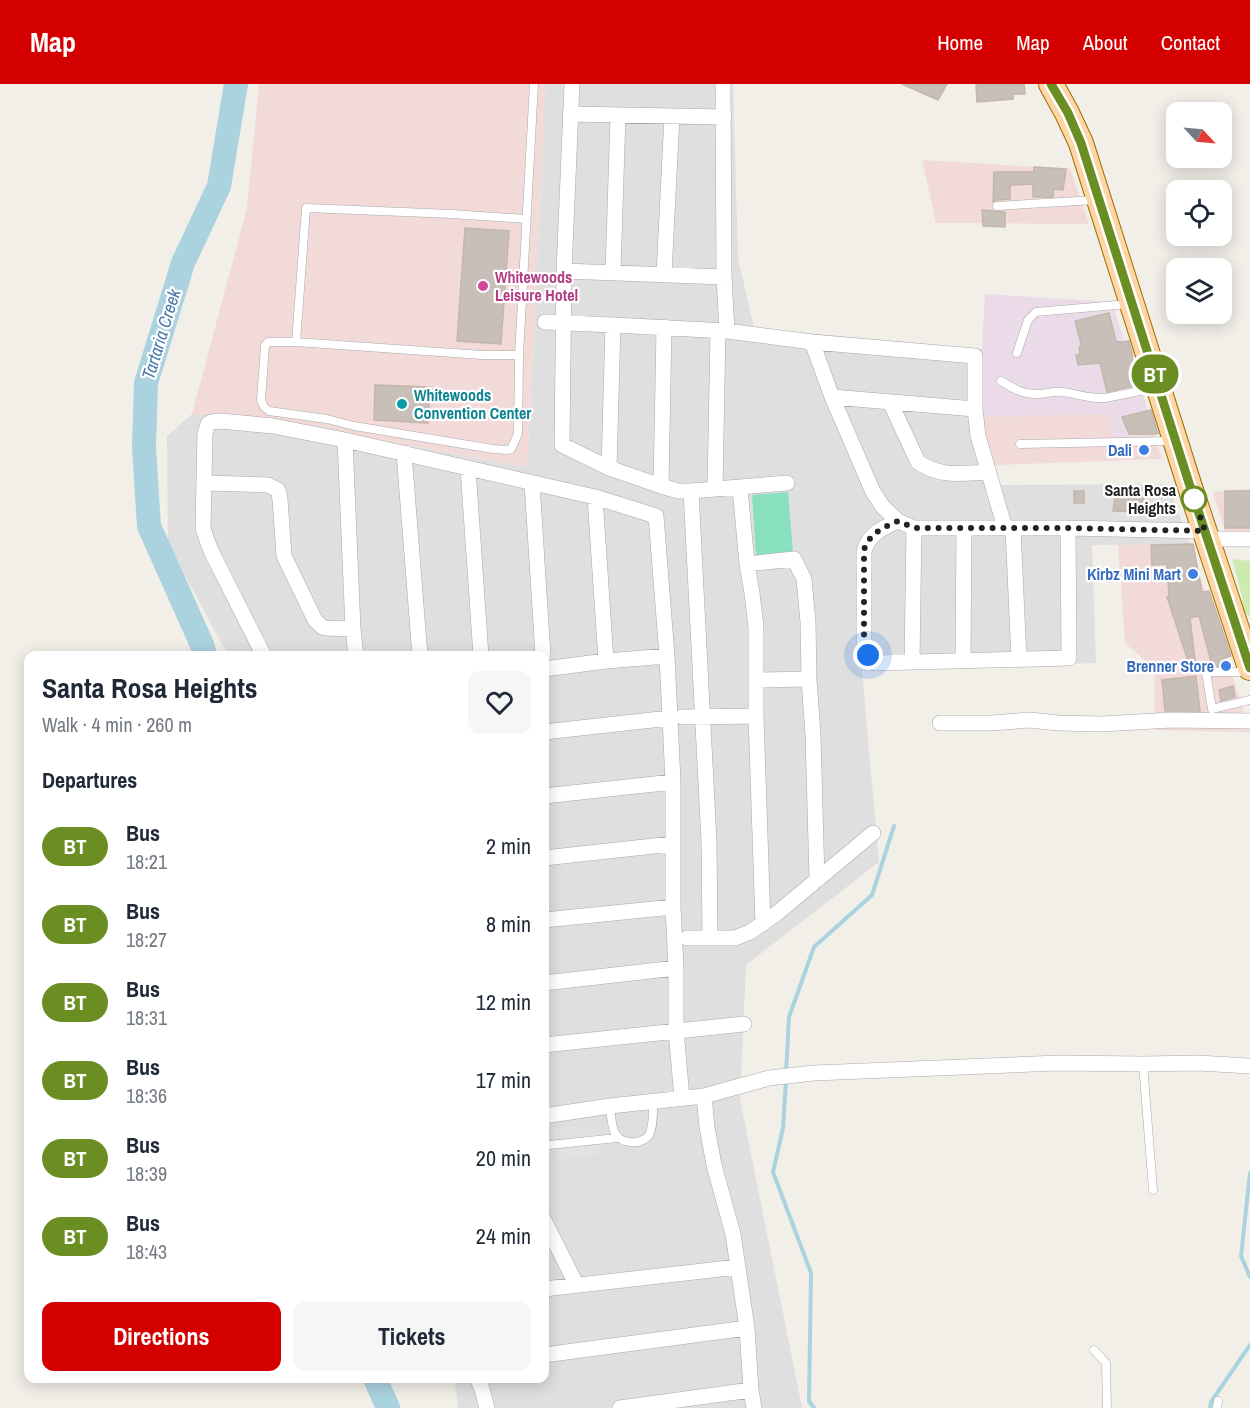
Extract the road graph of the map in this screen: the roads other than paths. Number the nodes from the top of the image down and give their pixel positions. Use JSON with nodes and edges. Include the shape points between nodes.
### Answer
{"nodes":[{"id":1,"x":534,"y":84,"type":"edge"},
{"id":2,"x":572,"y":84,"type":"edge"},
{"id":3,"x":723,"y":84,"type":"edge"},
{"id":4,"x":1051,"y":84,"type":"edge"},
{"id":5,"x":570,"y":114,"type":"junction"},
{"id":6,"x":618,"y":115,"type":"junction"},
{"id":7,"x":672,"y":116,"type":"junction"},
{"id":8,"x":724,"y":117,"type":"junction"},
{"id":9,"x":1100,"y":200,"type":"junction"},
{"id":10,"x":997,"y":206,"type":"dead end"},
{"id":11,"x":526,"y":219,"type":"junction"},
{"id":12,"x":564,"y":271,"type":"junction"},
{"id":13,"x":613,"y":272,"type":"junction"},
{"id":14,"x":664,"y":274,"type":"junction"},
{"id":15,"x":724,"y":277,"type":"junction"},
{"id":16,"x":1132,"y":304,"type":"junction"},
{"id":17,"x":545,"y":322,"type":"dead end"},
{"id":18,"x":564,"y":323,"type":"junction"},
{"id":19,"x":613,"y":325,"type":"junction"},
{"id":20,"x":664,"y":327,"type":"junction"},
{"id":21,"x":722,"y":331,"type":"junction"},
{"id":22,"x":296,"y":342,"type":"junction"},
{"id":23,"x":812,"y":342,"type":"junction"},
{"id":24,"x":1017,"y":353,"type":"dead end"},
{"id":25,"x":519,"y":355,"type":"junction"},
{"id":26,"x":1001,"y":381,"type":"dead end"},
{"id":27,"x":1159,"y":387,"type":"junction"},
{"id":28,"x":832,"y":397,"type":"junction"},
{"id":29,"x":891,"y":402,"type":"junction"},
{"id":30,"x":975,"y":410,"type":"junction"},
{"id":31,"x":345,"y":440,"type":"junction"},
{"id":32,"x":1176,"y":441,"type":"junction"},
{"id":33,"x":1020,"y":444,"type":"dead end"},
{"id":34,"x":404,"y":453,"type":"junction"},
{"id":35,"x":468,"y":468,"type":"junction"},
{"id":36,"x":609,"y":468,"type":"junction"},
{"id":37,"x":989,"y":472,"type":"junction"},
{"id":38,"x":205,"y":483,"type":"junction"},
{"id":39,"x":532,"y":483,"type":"junction"},
{"id":40,"x":788,"y":483,"type":"dead end"},
{"id":41,"x":661,"y":486,"type":"junction"},
{"id":42,"x":740,"y":488,"type":"junction"},
{"id":43,"x":715,"y":489,"type":"junction"},
{"id":44,"x":691,"y":491,"type":"junction"},
{"id":45,"x":595,"y":498,"type":"junction"},
{"id":46,"x":898,"y":521,"type":"junction"},
{"id":47,"x":914,"y":528,"type":"junction"},
{"id":48,"x":964,"y":528,"type":"junction"},
{"id":49,"x":1009,"y":528,"type":"junction"},
{"id":50,"x":1068,"y":528,"type":"junction"},
{"id":51,"x":1206,"y":535,"type":"junction"},
{"id":52,"x":1250,"y":539,"type":"edge"},
{"id":53,"x":747,"y":564,"type":"junction"},
{"id":54,"x":353,"y":629,"type":"junction"},
{"id":55,"x":1247,"y":650,"type":"edge"},
{"id":56,"x":261,"y":651,"type":"edge"},
{"id":57,"x":355,"y":651,"type":"edge"},
{"id":58,"x":420,"y":651,"type":"edge"},
{"id":59,"x":481,"y":651,"type":"edge"},
{"id":60,"x":543,"y":651,"type":"edge"},
{"id":61,"x":667,"y":657,"type":"junction"},
{"id":62,"x":1019,"y":660,"type":"junction"},
{"id":63,"x":963,"y":661,"type":"junction"},
{"id":64,"x":606,"y":662,"type":"junction"},
{"id":65,"x":912,"y":662,"type":"junction"},
{"id":66,"x":549,"y":668,"type":"edge"},
{"id":67,"x":809,"y":679,"type":"junction"},
{"id":68,"x":757,"y":680,"type":"junction"},
{"id":69,"x":1250,"y":700,"type":"edge"},
{"id":70,"x":704,"y":716,"type":"junction"},
{"id":71,"x":756,"y":716,"type":"junction"},
{"id":72,"x":676,"y":718,"type":"junction"},
{"id":73,"x":1250,"y":721,"type":"edge"},
{"id":74,"x":940,"y":723,"type":"dead end"},
{"id":75,"x":549,"y":731,"type":"edge"},
{"id":76,"x":673,"y":782,"type":"junction"},
{"id":77,"x":549,"y":794,"type":"edge"},
{"id":78,"x":873,"y":833,"type":"dead end"},
{"id":79,"x":672,"y":844,"type":"junction"},
{"id":80,"x":549,"y":857,"type":"edge"},
{"id":81,"x":817,"y":880,"type":"junction"},
{"id":82,"x":673,"y":907,"type":"junction"},
{"id":83,"x":549,"y":919,"type":"edge"},
{"id":84,"x":762,"y":924,"type":"junction"},
{"id":85,"x":687,"y":938,"type":"dead end"},
{"id":86,"x":710,"y":938,"type":"junction"},
{"id":87,"x":676,"y":968,"type":"junction"},
{"id":88,"x":549,"y":982,"type":"edge"},
{"id":89,"x":744,"y":1024,"type":"dead end"},
{"id":90,"x":676,"y":1030,"type":"junction"},
{"id":91,"x":549,"y":1044,"type":"edge"},
{"id":92,"x":1143,"y":1064,"type":"junction"},
{"id":93,"x":1250,"y":1066,"type":"edge"},
{"id":94,"x":704,"y":1096,"type":"junction"},
{"id":95,"x":682,"y":1098,"type":"junction"},
{"id":96,"x":653,"y":1101,"type":"junction"},
{"id":97,"x":610,"y":1106,"type":"junction"},
{"id":98,"x":549,"y":1115,"type":"edge"},
{"id":99,"x":617,"y":1138,"type":"junction"},
{"id":100,"x":549,"y":1145,"type":"dead end"},
{"id":101,"x":1153,"y":1190,"type":"dead end"},
{"id":102,"x":549,"y":1230,"type":"edge"},
{"id":103,"x":738,"y":1267,"type":"junction"},
{"id":104,"x":576,"y":1284,"type":"junction"},
{"id":105,"x":549,"y":1287,"type":"edge"},
{"id":106,"x":747,"y":1328,"type":"junction"},
{"id":107,"x":1094,"y":1350,"type":"dead end"},
{"id":108,"x":549,"y":1354,"type":"edge"},
{"id":109,"x":479,"y":1383,"type":"edge"},
{"id":110,"x":751,"y":1390,"type":"junction"},
{"id":111,"x":487,"y":1408,"type":"edge"},
{"id":112,"x":620,"y":1408,"type":"edge"},
{"id":113,"x":754,"y":1408,"type":"edge"},
{"id":114,"x":1107,"y":1408,"type":"edge"}],
"edges":[{"from":1,"to":11,"type":"lane"},
{"from":2,"to":5,"type":"street"},
{"from":3,"to":8,"type":"street"},
{"from":4,"to":9,"type":"main road","via":[[1081,143]]},
{"from":5,"to":6,"type":"street"},
{"from":5,"to":12,"type":"street"},
{"from":6,"to":7,"type":"street"},
{"from":6,"to":13,"type":"street"},
{"from":7,"to":8,"type":"street"},
{"from":7,"to":14,"type":"street"},
{"from":8,"to":15,"type":"street"},
{"from":9,"to":10,"type":"lane"},
{"from":9,"to":16,"type":"main road"},
{"from":11,"to":22,"type":"lane","via":[[306,208]]},
{"from":11,"to":25,"type":"lane"},
{"from":12,"to":13,"type":"street"},
{"from":12,"to":18,"type":"street"},
{"from":13,"to":14,"type":"street"},
{"from":14,"to":15,"type":"street"},
{"from":15,"to":21,"type":"street"},
{"from":16,"to":24,"type":"lane","via":[[1036,312],[1028,320]]},
{"from":16,"to":27,"type":"main road"},
{"from":17,"to":18,"type":"street"},
{"from":18,"to":19,"type":"street"},
{"from":18,"to":36,"type":"street","via":[[562,445]]},
{"from":19,"to":20,"type":"street"},
{"from":19,"to":36,"type":"street"},
{"from":20,"to":21,"type":"street"},
{"from":20,"to":41,"type":"street"},
{"from":21,"to":23,"type":"street"},
{"from":21,"to":43,"type":"street"},
{"from":22,"to":25,"type":"lane"},
{"from":22,"to":25,"type":"lane","via":[[268,342],[265,346],[261,400],[269,411],[502,450],[512,449],[518,434]]},
{"from":23,"to":28,"type":"street"},
{"from":23,"to":30,"type":"street","via":[[975,356]]},
{"from":26,"to":27,"type":"lane","via":[[1024,393],[1059,392],[1097,399]]},
{"from":27,"to":32,"type":"main road"},
{"from":28,"to":29,"type":"street"},
{"from":28,"to":46,"type":"street","via":[[873,492]]},
{"from":29,"to":30,"type":"street"},
{"from":29,"to":37,"type":"street","via":[[918,462],[938,472]]},
{"from":30,"to":37,"type":"street"},
{"from":31,"to":34,"type":"street"},
{"from":31,"to":38,"type":"street","via":[[273,426],[211,422],[205,433]]},
{"from":31,"to":54,"type":"street"},
{"from":32,"to":33,"type":"lane"},
{"from":32,"to":51,"type":"main road"},
{"from":34,"to":35,"type":"street"},
{"from":34,"to":58,"type":"street"},
{"from":35,"to":39,"type":"street"},
{"from":35,"to":59,"type":"street"},
{"from":36,"to":41,"type":"street"},
{"from":37,"to":49,"type":"street"},
{"from":38,"to":54,"type":"street","via":[[268,485],[278,490],[284,556],[315,620],[326,628]]},
{"from":38,"to":56,"type":"street","via":[[203,529]]},
{"from":39,"to":45,"type":"street"},
{"from":39,"to":60,"type":"street"},
{"from":40,"to":42,"type":"street"},
{"from":41,"to":44,"type":"street"},
{"from":42,"to":43,"type":"street"},
{"from":42,"to":53,"type":"street"},
{"from":43,"to":44,"type":"street"},
{"from":44,"to":70,"type":"street"},
{"from":45,"to":61,"type":"street","via":[[657,516]]},
{"from":45,"to":64,"type":"street"},
{"from":46,"to":47,"type":"street"},
{"from":46,"to":65,"type":"street","via":[[880,529],[866,542],[864,648],[876,663]]},
{"from":47,"to":48,"type":"street"},
{"from":47,"to":65,"type":"street"},
{"from":48,"to":49,"type":"street"},
{"from":48,"to":63,"type":"street"},
{"from":49,"to":50,"type":"street"},
{"from":49,"to":62,"type":"street"},
{"from":50,"to":51,"type":"street"},
{"from":50,"to":62,"type":"street","via":[[1069,658]]},
{"from":51,"to":52,"type":"street"},
{"from":51,"to":55,"type":"main road"},
{"from":53,"to":67,"type":"street","via":[[794,560],[799,569],[804,579],[808,622]]},
{"from":53,"to":68,"type":"street","via":[[756,627]]},
{"from":54,"to":57,"type":"street"},
{"from":55,"to":69,"type":"lane","via":[[1206,672],[1212,709]]},
{"from":61,"to":64,"type":"street"},
{"from":61,"to":72,"type":"street"},
{"from":62,"to":63,"type":"street"},
{"from":63,"to":65,"type":"street"},
{"from":64,"to":66,"type":"street"},
{"from":67,"to":68,"type":"street"},
{"from":67,"to":81,"type":"street"},
{"from":68,"to":71,"type":"street"},
{"from":70,"to":71,"type":"street"},
{"from":70,"to":72,"type":"street"},
{"from":70,"to":86,"type":"street"},
{"from":71,"to":84,"type":"street"},
{"from":72,"to":75,"type":"street"},
{"from":72,"to":76,"type":"street"},
{"from":73,"to":74,"type":"street"},
{"from":76,"to":77,"type":"street"},
{"from":76,"to":79,"type":"street"},
{"from":78,"to":81,"type":"street"},
{"from":79,"to":80,"type":"street"},
{"from":79,"to":82,"type":"street"},
{"from":81,"to":84,"type":"street"},
{"from":82,"to":83,"type":"street"},
{"from":82,"to":87,"type":"street"},
{"from":84,"to":86,"type":"street","via":[[742,937]]},
{"from":85,"to":86,"type":"street"},
{"from":87,"to":88,"type":"street"},
{"from":87,"to":90,"type":"street"},
{"from":89,"to":90,"type":"street"},
{"from":90,"to":91,"type":"street"},
{"from":90,"to":95,"type":"street"},
{"from":92,"to":93,"type":"street"},
{"from":92,"to":94,"type":"street","via":[[1058,1063],[814,1073],[769,1078]]},
{"from":92,"to":101,"type":"lane"},
{"from":94,"to":95,"type":"street"},
{"from":94,"to":103,"type":"street","via":[[714,1165]]},
{"from":95,"to":96,"type":"street"},
{"from":96,"to":97,"type":"street"},
{"from":96,"to":99,"type":"lane","via":[[647,1138],[640,1142]]},
{"from":97,"to":98,"type":"street"},
{"from":97,"to":99,"type":"lane"},
{"from":99,"to":100,"type":"lane"},
{"from":102,"to":104,"type":"street"},
{"from":103,"to":104,"type":"street"},
{"from":103,"to":106,"type":"street"},
{"from":104,"to":105,"type":"street"},
{"from":106,"to":108,"type":"street"},
{"from":106,"to":110,"type":"street"},
{"from":107,"to":114,"type":"lane","via":[[1106,1363]]},
{"from":109,"to":111,"type":"street"},
{"from":110,"to":112,"type":"street"},
{"from":110,"to":113,"type":"street"}]}
